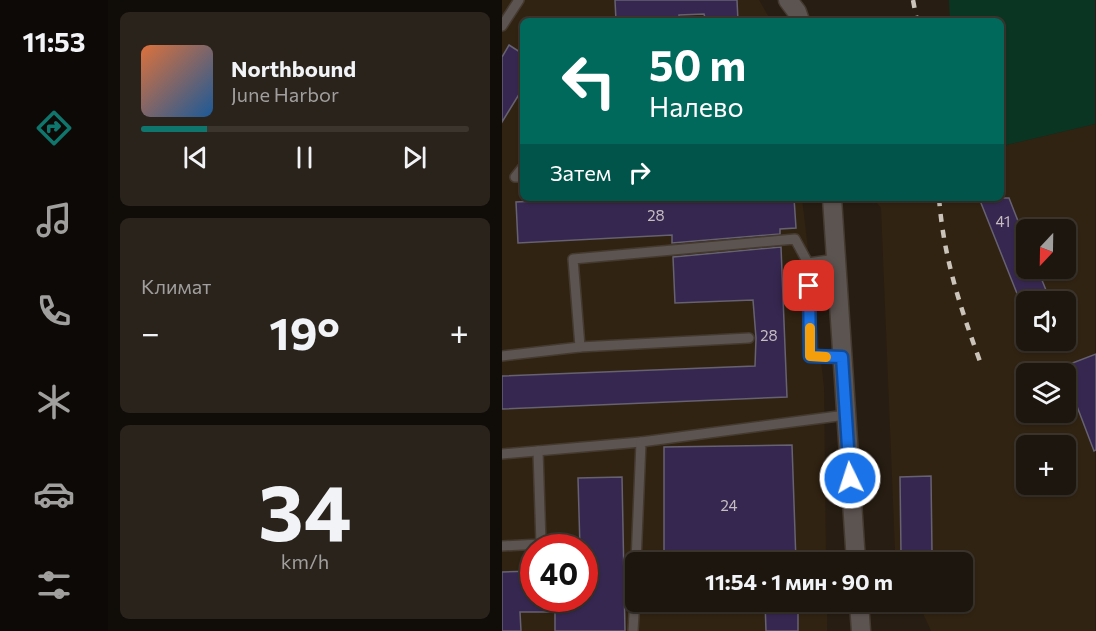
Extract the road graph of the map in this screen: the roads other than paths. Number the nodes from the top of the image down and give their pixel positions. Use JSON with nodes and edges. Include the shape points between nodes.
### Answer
{"nodes":[{"id":1,"x":519,"y":0,"type":"edge"},
{"id":2,"x":788,"y":0,"type":"edge"},
{"id":3,"x":799,"y":18,"type":"edge"},
{"id":4,"x":502,"y":26,"type":"edge"},
{"id":5,"x":832,"y":201,"type":"edge"},
{"id":6,"x":836,"y":259,"type":"junction"},
{"id":7,"x":808,"y":263,"type":"junction"},
{"id":8,"x":749,"y":338,"type":"dead end"},
{"id":9,"x":580,"y":347,"type":"junction"},
{"id":10,"x":502,"y":356,"type":"edge"},
{"id":11,"x":842,"y":357,"type":"junction"},
{"id":12,"x":846,"y":415,"type":"junction"},
{"id":13,"x":641,"y":442,"type":"junction"},
{"id":14,"x":538,"y":451,"type":"junction"},
{"id":15,"x":502,"y":454,"type":"edge"},
{"id":16,"x":502,"y":546,"type":"edge"},
{"id":17,"x":636,"y":552,"type":"edge"},
{"id":18,"x":855,"y":552,"type":"edge"},
{"id":19,"x":635,"y":612,"type":"edge"},
{"id":20,"x":859,"y":612,"type":"edge"},
{"id":21,"x":634,"y":631,"type":"edge"},
{"id":22,"x":860,"y":631,"type":"edge"}],
"edges":[{"from":1,"to":4,"type":"lane"},
{"from":2,"to":3,"type":"street"},
{"from":5,"to":6,"type":"street"},
{"from":6,"to":7,"type":"lane"},
{"from":6,"to":11,"type":"street"},
{"from":7,"to":9,"type":"lane","via":[[795,239],[573,259]]},
{"from":7,"to":11,"type":"lane","via":[[810,356]]},
{"from":8,"to":9,"type":"lane"},
{"from":9,"to":10,"type":"lane"},
{"from":11,"to":12,"type":"street"},
{"from":12,"to":13,"type":"lane"},
{"from":12,"to":18,"type":"street"},
{"from":13,"to":14,"type":"lane"},
{"from":13,"to":17,"type":"lane"},
{"from":14,"to":15,"type":"lane"},
{"from":14,"to":16,"type":"lane","via":[[541,544]]},
{"from":19,"to":21,"type":"lane"},
{"from":20,"to":22,"type":"street"}]}
